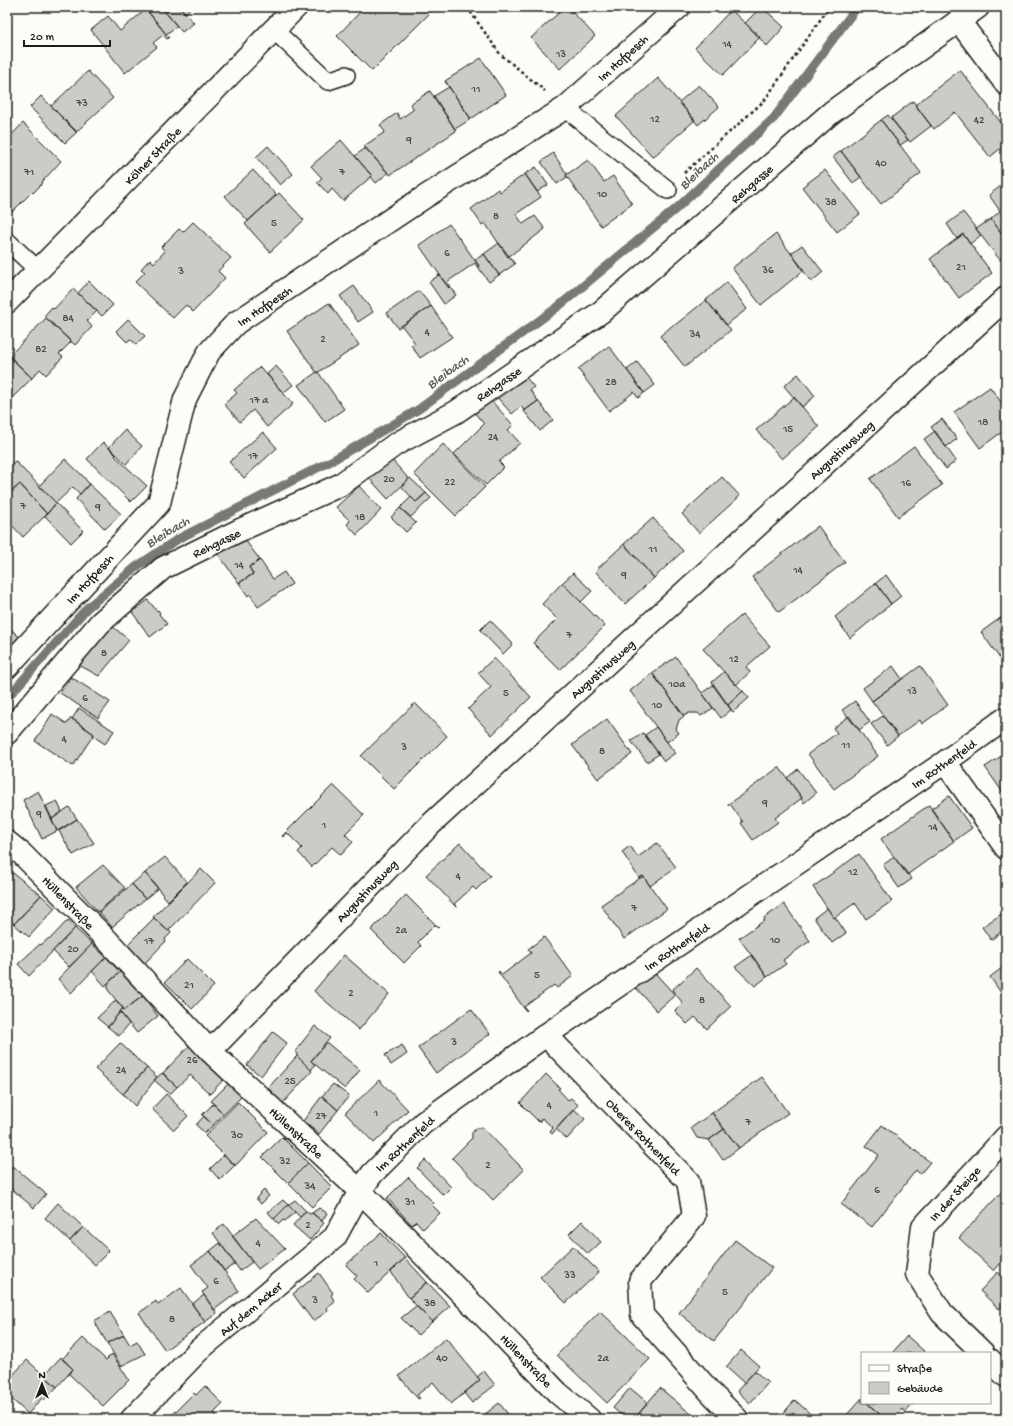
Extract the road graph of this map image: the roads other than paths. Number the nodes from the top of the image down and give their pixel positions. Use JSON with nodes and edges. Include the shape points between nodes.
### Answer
{"nodes":[{"id":1,"x":296,"y":7,"type":"edge"},
{"id":2,"x":679,"y":7,"type":"edge"},
{"id":3,"x":978,"y":7,"type":"edge"},
{"id":4,"x":959,"y":21,"type":"junction"},
{"id":5,"x":274,"y":30,"type":"junction"},
{"id":6,"x":346,"y":75,"type":"dead end"},
{"id":7,"x":1006,"y":84,"type":"edge"},
{"id":8,"x":565,"y":108,"type":"junction"},
{"id":9,"x":668,"y":190,"type":"road end"},
{"id":10,"x":7,"y":241,"type":"edge"},
{"id":11,"x":39,"y":271,"type":"junction"},
{"id":12,"x":1006,"y":298,"type":"edge"},
{"id":13,"x":7,"y":302,"type":"edge"},
{"id":14,"x":7,"y":666,"type":"edge"},
{"id":15,"x":1006,"y":718,"type":"edge"},
{"id":16,"x":7,"y":733,"type":"edge"},
{"id":17,"x":945,"y":762,"type":"junction"},
{"id":18,"x":7,"y":842,"type":"edge"},
{"id":19,"x":1006,"y":848,"type":"edge"},
{"id":20,"x":546,"y":1035,"type":"junction"},
{"id":21,"x":210,"y":1050,"type":"junction"},
{"id":22,"x":1006,"y":1137,"type":"edge"},
{"id":23,"x":360,"y":1191,"type":"junction"},
{"id":24,"x":981,"y":1352,"type":"edge"},
{"id":25,"x":991,"y":1361,"type":"edge"},
{"id":26,"x":1006,"y":1376,"type":"edge"},
{"id":27,"x":132,"y":1419,"type":"edge"},
{"id":28,"x":589,"y":1419,"type":"edge"},
{"id":29,"x":737,"y":1419,"type":"edge"}],
"edges":[{"from":1,"to":5,"type":"street","name":"Kölner Straße"},
{"from":2,"to":8,"type":"street","name":"Im Hofpesch"},
{"from":3,"to":4,"type":"street","name":"Rehgasse"},
{"from":4,"to":7,"type":"street"},
{"from":4,"to":16,"type":"street","name":"Rehgasse","via":[[832,112],[601,312],[462,408],[396,444],[340,485],[163,568],[100,623]]},
{"from":5,"to":6,"type":"lane","via":[[328,81]]},
{"from":5,"to":11,"type":"street","name":"Kölner Straße"},
{"from":8,"to":9,"type":"lane"},
{"from":8,"to":14,"type":"street","name":"Im Hofpesch","via":[[420,200],[236,323],[209,352],[185,399],[159,503]]},
{"from":10,"to":11,"type":"lane"},
{"from":11,"to":13,"type":"street","name":"Kölner Straße"},
{"from":12,"to":21,"type":"street","name":"Augustinusweg","via":[[429,826]]},
{"from":15,"to":17,"type":"street","name":"Im Rothenfeld"},
{"from":17,"to":19,"type":"street"},
{"from":17,"to":20,"type":"street","name":"Im Rothenfeld"},
{"from":18,"to":21,"type":"street","name":"Hüllenstraße","via":[[22,854]]},
{"from":20,"to":23,"type":"street","name":"Im Rothenfeld","via":[[423,1123],[372,1174]]},
{"from":20,"to":29,"type":"street","name":"Oberes Rothenfeld","via":[[688,1181],[694,1216],[640,1281],[642,1315]]},
{"from":21,"to":23,"type":"street","name":"Hüllenstraße"},
{"from":22,"to":24,"type":"street","name":"In der Steige","via":[[923,1227],[917,1274],[942,1313]]},
{"from":23,"to":27,"type":"street","name":"Auf dem Acker","via":[[335,1237],[200,1350]]},
{"from":23,"to":28,"type":"street","name":"Hüllenstraße","via":[[558,1393]]},
{"from":25,"to":26,"type":"street"}]}
